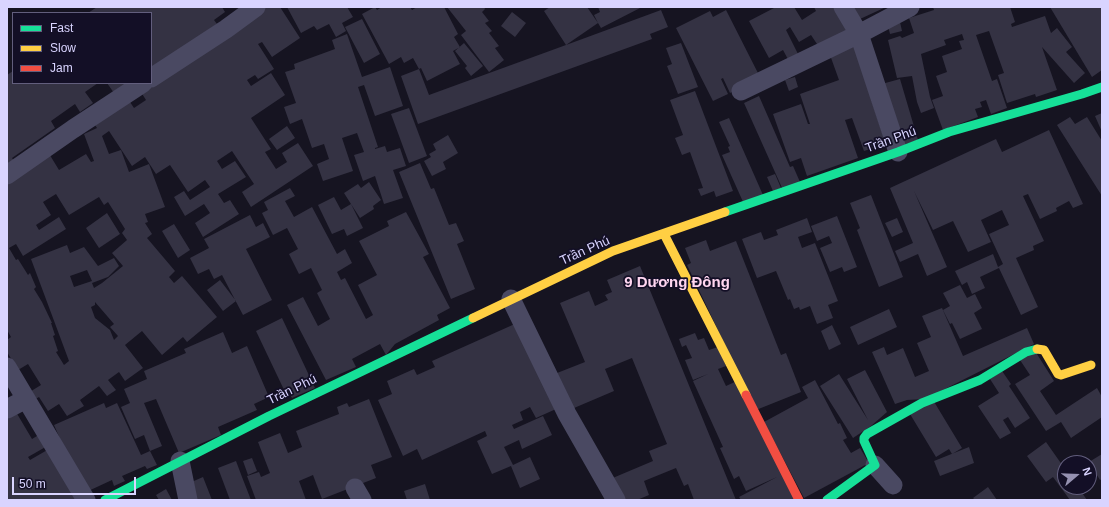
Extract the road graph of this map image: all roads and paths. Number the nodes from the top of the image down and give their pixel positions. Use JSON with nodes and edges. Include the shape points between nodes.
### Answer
{"nodes":[{"id":1,"x":256,"y":7,"type":"edge"},
{"id":2,"x":843,"y":7,"type":"edge"},
{"id":3,"x":910,"y":7,"type":"edge"},
{"id":4,"x":859,"y":34,"type":"junction"},
{"id":5,"x":152,"y":77,"type":"edge"},
{"id":6,"x":141,"y":84,"type":"edge"},
{"id":7,"x":1102,"y":87,"type":"edge"},
{"id":8,"x":741,"y":91,"type":"dead end"},
{"id":9,"x":898,"y":152,"type":"junction"},
{"id":10,"x":7,"y":175,"type":"edge"},
{"id":11,"x":664,"y":234,"type":"junction"},
{"id":12,"x":511,"y":299,"type":"junction"},
{"id":13,"x":1091,"y":365,"type":"dead end"},
{"id":14,"x":7,"y":367,"type":"edge"},
{"id":15,"x":26,"y":399,"type":"junction"},
{"id":16,"x":7,"y":409,"type":"edge"},
{"id":17,"x":180,"y":461,"type":"junction"},
{"id":18,"x":875,"y":465,"type":"junction"},
{"id":19,"x":893,"y":485,"type":"dead end"},
{"id":20,"x":86,"y":500,"type":"edge"},
{"id":21,"x":105,"y":500,"type":"edge"},
{"id":22,"x":188,"y":500,"type":"edge"},
{"id":23,"x":616,"y":500,"type":"edge"},
{"id":24,"x":799,"y":500,"type":"edge"},
{"id":25,"x":827,"y":500,"type":"edge"}],
"edges":[{"from":1,"to":5,"type":"street"},
{"from":2,"to":4,"type":"street"},
{"from":3,"to":4,"type":"street"},
{"from":4,"to":8,"type":"street"},
{"from":4,"to":9,"type":"street"},
{"from":6,"to":10,"type":"street"},
{"from":7,"to":9,"type":"street","name":"Trần Phú","via":[[949,132]]},
{"from":9,"to":11,"type":"street","name":"Trần Phú"},
{"from":11,"to":12,"type":"street","name":"Trần Phú","via":[[613,251]]},
{"from":11,"to":24,"type":"street"},
{"from":12,"to":17,"type":"street","name":"Trần Phú"},
{"from":12,"to":23,"type":"street","via":[[567,414]]},
{"from":13,"to":18,"type":"street","via":[[1061,375],[1044,350],[1034,349],[1026,352],[980,380],[922,403],[867,434],[864,441]]},
{"from":14,"to":15,"type":"street"},
{"from":15,"to":16,"type":"street"},
{"from":15,"to":20,"type":"street"},
{"from":17,"to":21,"type":"street","name":"Trần Phú"},
{"from":17,"to":22,"type":"street"},
{"from":18,"to":19,"type":"street"},
{"from":18,"to":25,"type":"street"}]}
